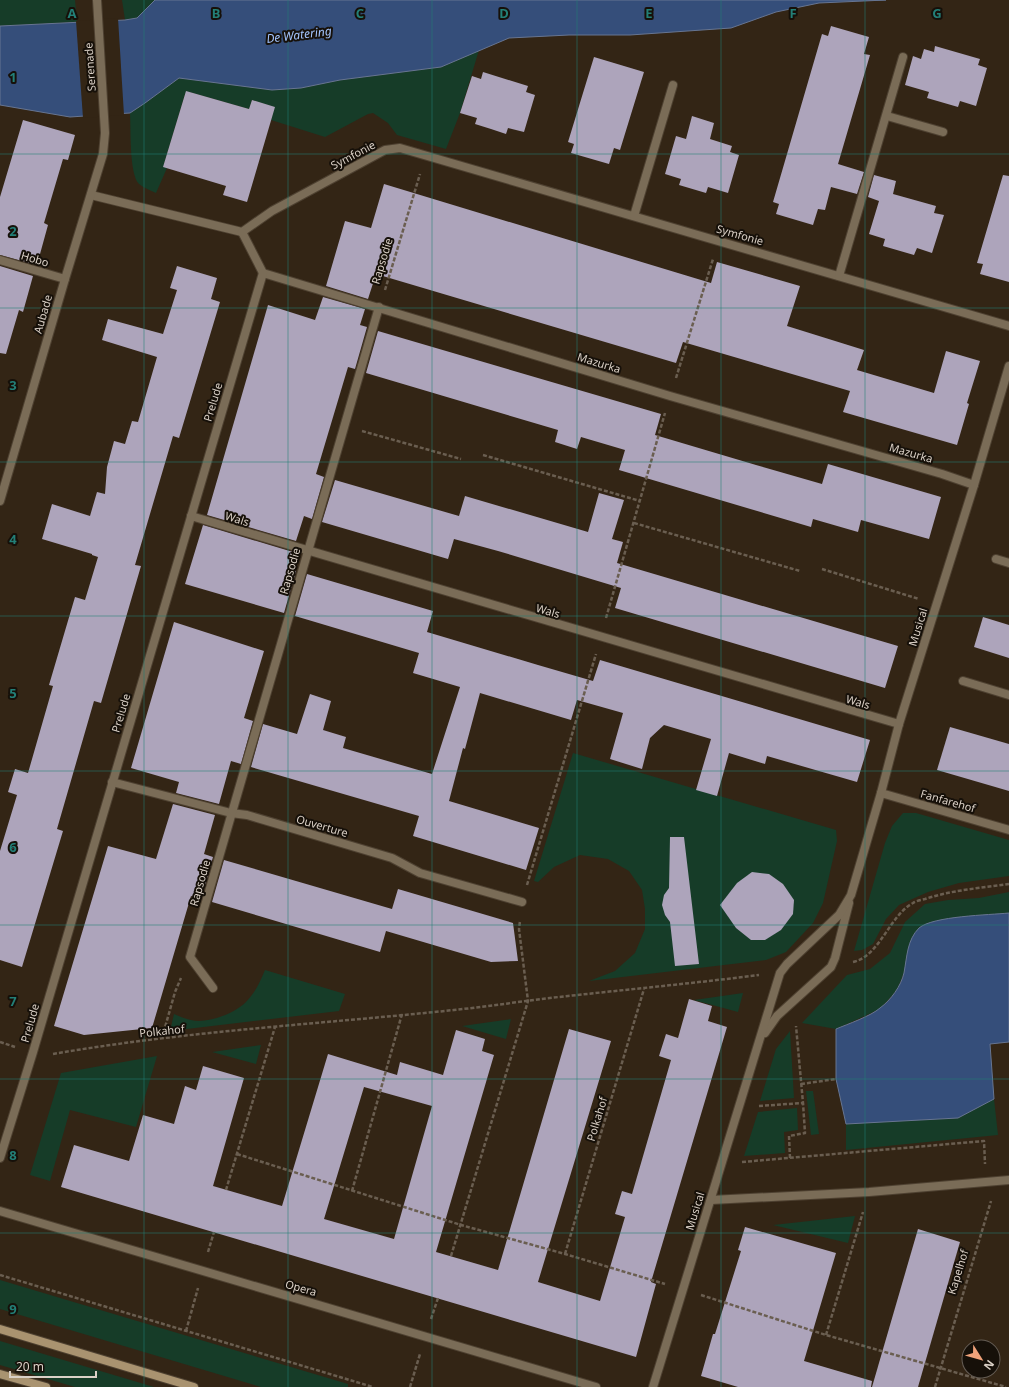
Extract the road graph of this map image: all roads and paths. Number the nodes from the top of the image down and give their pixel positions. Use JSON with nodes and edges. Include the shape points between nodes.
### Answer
{"nodes":[{"id":1,"x":97,"y":1,"type":"edge"},
{"id":2,"x":903,"y":57,"type":"dead end"},
{"id":3,"x":673,"y":86,"type":"dead end"},
{"id":4,"x":887,"y":116,"type":"junction"},
{"id":5,"x":943,"y":132,"type":"dead end"},
{"id":6,"x":105,"y":134,"type":"joint"},
{"id":7,"x":426,"y":156,"type":"junction"},
{"id":8,"x":91,"y":195,"type":"junction"},
{"id":9,"x":634,"y":216,"type":"junction"},
{"id":10,"x":242,"y":232,"type":"junction"},
{"id":11,"x":719,"y":240,"type":"junction"},
{"id":12,"x":0,"y":260,"type":"edge"},
{"id":13,"x":263,"y":273,"type":"junction"},
{"id":14,"x":839,"y":276,"type":"junction"},
{"id":15,"x":65,"y":279,"type":"junction"},
{"id":16,"x":379,"y":308,"type":"junction"},
{"id":17,"x":1009,"y":326,"type":"edge"},
{"id":18,"x":1009,"y":366,"type":"edge"},
{"id":19,"x":670,"y":396,"type":"junction"},
{"id":20,"x":344,"y":426,"type":"junction"},
{"id":21,"x":483,"y":456,"type":"dead end"},
{"id":22,"x":461,"y":459,"type":"dead end"},
{"id":23,"x":974,"y":485,"type":"junction"},
{"id":24,"x":0,"y":501,"type":"edge"},
{"id":25,"x":640,"y":501,"type":"junction"},
{"id":26,"x":191,"y":516,"type":"junction"},
{"id":27,"x":634,"y":523,"type":"junction"},
{"id":28,"x":307,"y":551,"type":"junction"},
{"id":29,"x":996,"y":559,"type":"dead end"},
{"id":30,"x":1009,"y":562,"type":"edge"},
{"id":31,"x":822,"y":569,"type":"dead end"},
{"id":32,"x":800,"y":571,"type":"dead end"},
{"id":33,"x":936,"y":604,"type":"junction"},
{"id":34,"x":600,"y":638,"type":"junction"},
{"id":35,"x":963,"y":681,"type":"dead end"},
{"id":36,"x":1009,"y":695,"type":"edge"},
{"id":37,"x":899,"y":724,"type":"junction"},
{"id":38,"x":112,"y":782,"type":"junction"},
{"id":39,"x":881,"y":793,"type":"junction"},
{"id":40,"x":231,"y":813,"type":"junction"},
{"id":41,"x":1009,"y":830,"type":"edge"},
{"id":42,"x":1009,"y":884,"type":"edge"},
{"id":43,"x":851,"y":894,"type":"junction"},
{"id":44,"x":522,"y":902,"type":"junction"},
{"id":45,"x":190,"y":957,"type":"junction"},
{"id":46,"x":831,"y":967,"type":"junction"},
{"id":47,"x":780,"y":973,"type":"junction"},
{"id":48,"x":213,"y":988,"type":"dead end"},
{"id":49,"x":644,"y":988,"type":"junction"},
{"id":50,"x":528,"y":1001,"type":"junction"},
{"id":51,"x":794,"y":1002,"type":"junction"},
{"id":52,"x":402,"y":1014,"type":"junction"},
{"id":53,"x":275,"y":1027,"type":"junction"},
{"id":54,"x":162,"y":1038,"type":"junction"},
{"id":55,"x":759,"y":1042,"type":"junction"},
{"id":56,"x":51,"y":1054,"type":"dead end"},
{"id":57,"x":836,"y":1080,"type":"dead end"},
{"id":58,"x":801,"y":1084,"type":"junction"},
{"id":59,"x":803,"y":1103,"type":"junction"},
{"id":60,"x":739,"y":1108,"type":"junction"},
{"id":61,"x":237,"y":1154,"type":"junction"},
{"id":62,"x":0,"y":1158,"type":"edge"},
{"id":63,"x":790,"y":1158,"type":"junction"},
{"id":64,"x":722,"y":1163,"type":"junction"},
{"id":65,"x":1009,"y":1180,"type":"edge"},
{"id":66,"x":997,"y":1181,"type":"junction"},
{"id":67,"x":986,"y":1182,"type":"junction"},
{"id":68,"x":226,"y":1190,"type":"dead end"},
{"id":69,"x":352,"y":1191,"type":"junction"},
{"id":70,"x":869,"y":1192,"type":"junction"},
{"id":71,"x":711,"y":1200,"type":"junction"},
{"id":72,"x":0,"y":1211,"type":"edge"},
{"id":73,"x":460,"y":1225,"type":"junction"},
{"id":74,"x":565,"y":1254,"type":"junction"},
{"id":75,"x":451,"y":1256,"type":"dead end"},
{"id":76,"x":203,"y":1271,"type":"junction"},
{"id":77,"x":0,"y":1275,"type":"edge"},
{"id":78,"x":682,"y":1289,"type":"junction"},
{"id":79,"x":0,"y":1329,"type":"edge"},
{"id":80,"x":186,"y":1331,"type":"junction"},
{"id":81,"x":826,"y":1335,"type":"junction"},
{"id":82,"x":426,"y":1336,"type":"junction"},
{"id":83,"x":941,"y":1368,"type":"junction"},
{"id":84,"x":0,"y":1374,"type":"edge"},
{"id":85,"x":46,"y":1387,"type":"edge"},
{"id":86,"x":194,"y":1387,"type":"edge"},
{"id":87,"x":373,"y":1387,"type":"edge"},
{"id":88,"x":410,"y":1387,"type":"edge"},
{"id":89,"x":596,"y":1387,"type":"edge"},
{"id":90,"x":652,"y":1387,"type":"edge"},
{"id":91,"x":935,"y":1387,"type":"edge"},
{"id":92,"x":1006,"y":1387,"type":"edge"}],
"edges":[{"from":1,"to":6,"type":"street","name":"Serenade"},
{"from":2,"to":4,"type":"street"},
{"from":3,"to":9,"type":"street"},
{"from":4,"to":5,"type":"street"},
{"from":4,"to":14,"type":"street"},
{"from":6,"to":8,"type":"street","name":"Aubade","via":[[103,154]]},
{"from":7,"to":9,"type":"street","name":"Symfonie"},
{"from":7,"to":10,"type":"street","name":"Symfonie","via":[[400,148],[385,150],[272,212]]},
{"from":7,"to":16,"type":"path","name":"Rapsodie"},
{"from":8,"to":10,"type":"street"},
{"from":8,"to":15,"type":"street","name":"Aubade"},
{"from":9,"to":11,"type":"street","name":"Symfonie"},
{"from":10,"to":13,"type":"street"},
{"from":11,"to":14,"type":"street","name":"Symfonie"},
{"from":11,"to":19,"type":"path"},
{"from":12,"to":15,"type":"street","name":"Hobo"},
{"from":13,"to":16,"type":"street","name":"Mazurka"},
{"from":13,"to":26,"type":"street","name":"Prelude"},
{"from":14,"to":17,"type":"street","name":"Symfonie"},
{"from":15,"to":24,"type":"street","name":"Aubade"},
{"from":16,"to":19,"type":"street","name":"Mazurka"},
{"from":16,"to":20,"type":"street","name":"Rapsodie"},
{"from":18,"to":23,"type":"street","name":"Musical"},
{"from":19,"to":23,"type":"street","name":"Mazurka","via":[[934,471]]},
{"from":19,"to":25,"type":"path"},
{"from":20,"to":22,"type":"path"},
{"from":20,"to":28,"type":"street","name":"Rapsodie"},
{"from":21,"to":25,"type":"path"},
{"from":23,"to":33,"type":"street","name":"Musical"},
{"from":25,"to":27,"type":"path"},
{"from":26,"to":28,"type":"street","name":"Wals"},
{"from":26,"to":38,"type":"street","name":"Prelude"},
{"from":27,"to":32,"type":"path"},
{"from":27,"to":34,"type":"path"},
{"from":28,"to":34,"type":"street","name":"Wals"},
{"from":28,"to":40,"type":"street","name":"Rapsodie"},
{"from":29,"to":30,"type":"street"},
{"from":31,"to":33,"type":"path"},
{"from":33,"to":37,"type":"street","name":"Musical"},
{"from":34,"to":37,"type":"street","name":"Wals"},
{"from":34,"to":44,"type":"path"},
{"from":35,"to":36,"type":"street"},
{"from":37,"to":39,"type":"street","name":"Musical"},
{"from":38,"to":40,"type":"street","name":"Ouverture"},
{"from":38,"to":62,"type":"street","name":"Prelude"},
{"from":39,"to":41,"type":"street","name":"Fanfarehof"},
{"from":39,"to":43,"type":"street","name":"Musical"},
{"from":40,"to":44,"type":"street","name":"Ouverture","via":[[247,815],[392,858],[420,873]]},
{"from":40,"to":45,"type":"street","name":"Rapsodie"},
{"from":42,"to":46,"type":"path","via":[[936,895],[913,902],[898,915],[872,951],[860,961]]},
{"from":43,"to":46,"type":"street","name":"Musical"},
{"from":43,"to":47,"type":"street","name":"Musical","via":[[838,915]]},
{"from":44,"to":50,"type":"path","via":[[519,929]]},
{"from":45,"to":48,"type":"street"},
{"from":45,"to":54,"type":"path","via":[[175,992]]},
{"from":46,"to":51,"type":"street","name":"Musical"},
{"from":47,"to":49,"type":"path","name":"Polkahof"},
{"from":47,"to":55,"type":"street","name":"Musical"},
{"from":49,"to":50,"type":"path","name":"Polkahof"},
{"from":49,"to":74,"type":"path","name":"Polkahof"},
{"from":50,"to":52,"type":"path","name":"Polkahof"},
{"from":50,"to":73,"type":"path"},
{"from":51,"to":55,"type":"street","name":"Musical","via":[[769,1025]]},
{"from":51,"to":58,"type":"path"},
{"from":52,"to":53,"type":"path","name":"Polkahof"},
{"from":52,"to":69,"type":"path"},
{"from":53,"to":54,"type":"path","name":"Polkahof"},
{"from":53,"to":61,"type":"path"},
{"from":54,"to":56,"type":"path","name":"Polkahof"},
{"from":55,"to":60,"type":"street","name":"Musical"},
{"from":57,"to":58,"type":"path"},
{"from":58,"to":59,"type":"path"},
{"from":59,"to":60,"type":"path"},
{"from":59,"to":63,"type":"path","via":[[805,1133],[788,1136]]},
{"from":60,"to":64,"type":"street","name":"Musical"},
{"from":61,"to":68,"type":"path"},
{"from":61,"to":69,"type":"path"},
{"from":63,"to":64,"type":"path"},
{"from":63,"to":67,"type":"path","via":[[984,1141]]},
{"from":64,"to":71,"type":"street","name":"Musical"},
{"from":65,"to":66,"type":"street"},
{"from":66,"to":67,"type":"street"},
{"from":66,"to":83,"type":"path","name":"Kapelhof"},
{"from":67,"to":70,"type":"street"},
{"from":69,"to":73,"type":"path"},
{"from":70,"to":71,"type":"street"},
{"from":70,"to":81,"type":"path"},
{"from":71,"to":78,"type":"street","name":"Musical"},
{"from":72,"to":76,"type":"street","name":"Opera"},
{"from":73,"to":74,"type":"path"},
{"from":73,"to":75,"type":"path"},
{"from":74,"to":78,"type":"path"},
{"from":76,"to":80,"type":"path"},
{"from":76,"to":82,"type":"street","name":"Opera"},
{"from":77,"to":80,"type":"path"},
{"from":78,"to":81,"type":"path"},
{"from":78,"to":90,"type":"street","name":"Musical"},
{"from":79,"to":86,"type":"street"},
{"from":80,"to":87,"type":"path"},
{"from":81,"to":83,"type":"path"},
{"from":82,"to":88,"type":"path"},
{"from":82,"to":89,"type":"street","name":"Opera"},
{"from":83,"to":91,"type":"path","name":"Kapelhof"},
{"from":83,"to":92,"type":"path"},
{"from":84,"to":85,"type":"street"}]}
